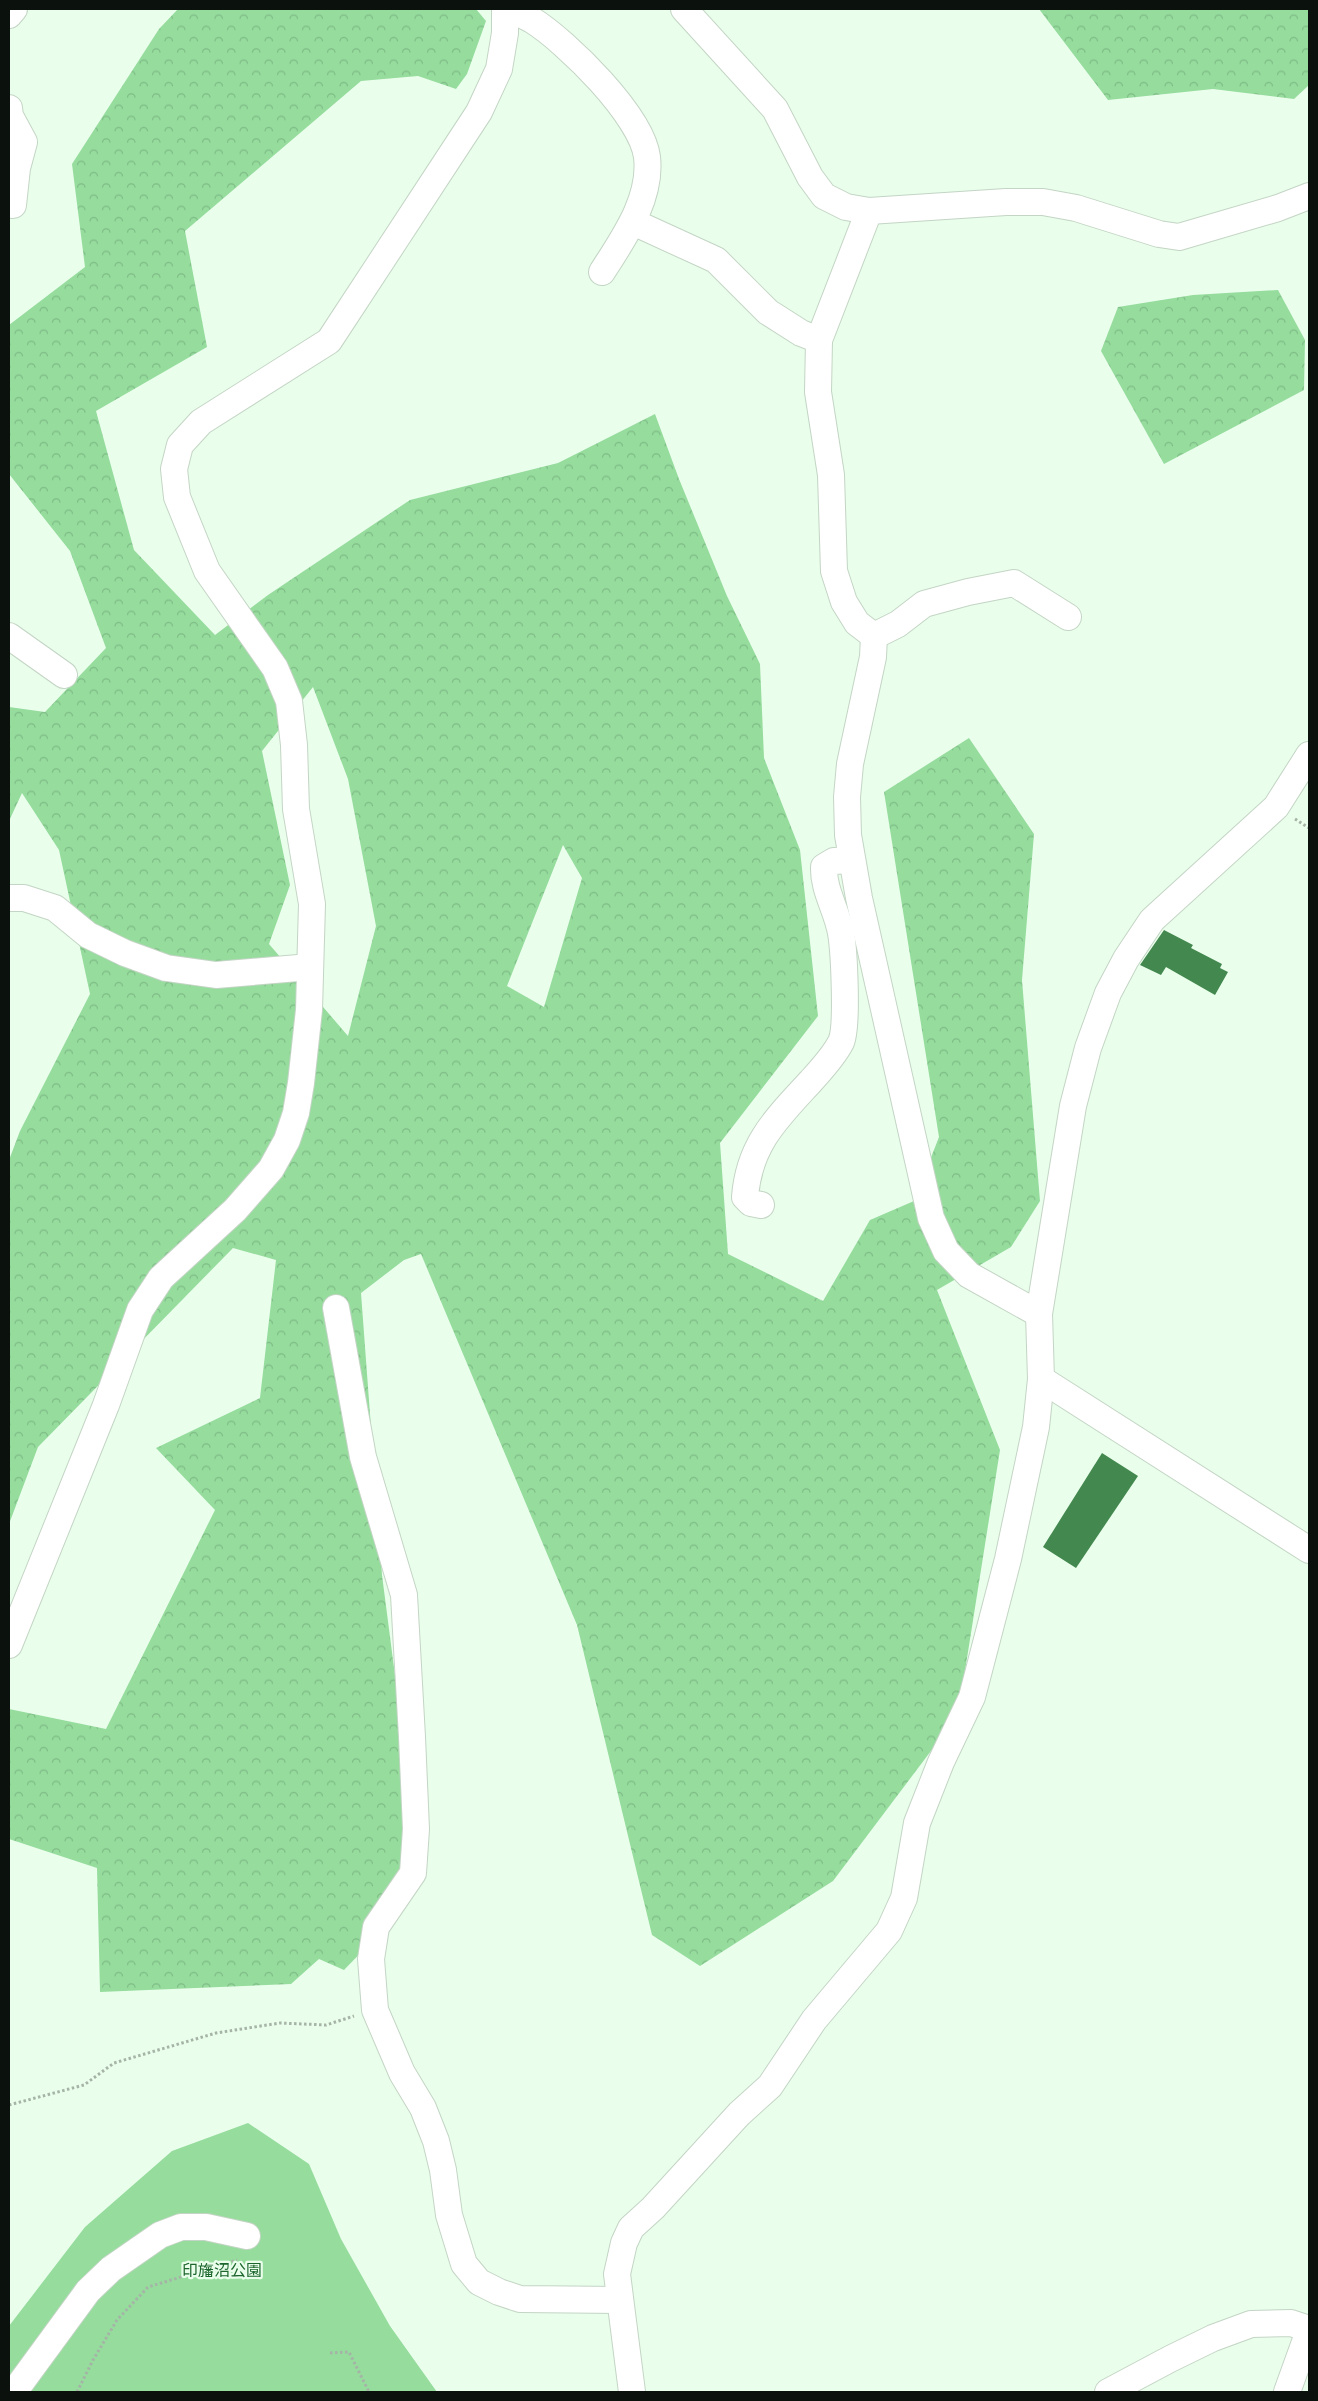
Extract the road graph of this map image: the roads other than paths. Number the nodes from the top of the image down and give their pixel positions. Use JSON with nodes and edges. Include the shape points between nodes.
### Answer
{"nodes":[{"id":1,"x":14,"y":9,"type":"edge"},
{"id":2,"x":506,"y":9,"type":"edge"},
{"id":3,"x":686,"y":11,"type":"edge"},
{"id":4,"x":9,"y":15,"type":"edge"},
{"id":5,"x":9,"y":108,"type":"edge"},
{"id":6,"x":1309,"y":196,"type":"edge"},
{"id":7,"x":13,"y":205,"type":"dead end"},
{"id":8,"x":870,"y":211,"type":"junction"},
{"id":9,"x":633,"y":222,"type":"junction"},
{"id":10,"x":602,"y":272,"type":"dead end"},
{"id":11,"x":819,"y":340,"type":"junction"},
{"id":12,"x":1068,"y":617,"type":"dead end"},
{"id":13,"x":9,"y":636,"type":"edge"},
{"id":14,"x":874,"y":636,"type":"junction"},
{"id":15,"x":64,"y":675,"type":"dead end"},
{"id":16,"x":1309,"y":755,"type":"edge"},
{"id":17,"x":851,"y":860,"type":"junction"},
{"id":18,"x":9,"y":898,"type":"edge"},
{"id":19,"x":310,"y":967,"type":"junction"},
{"id":20,"x":761,"y":1205,"type":"dead end"},
{"id":21,"x":336,"y":1308,"type":"dead end"},
{"id":22,"x":1039,"y":1314,"type":"junction"},
{"id":23,"x":1041,"y":1379,"type":"junction"},
{"id":24,"x":1309,"y":1550,"type":"edge"},
{"id":25,"x":9,"y":1645,"type":"edge"},
{"id":26,"x":247,"y":2236,"type":"dead end"},
{"id":27,"x":620,"y":2300,"type":"junction"},
{"id":28,"x":1309,"y":2330,"type":"edge"},
{"id":29,"x":14,"y":2392,"type":"edge"},
{"id":30,"x":632,"y":2392,"type":"edge"},
{"id":31,"x":1108,"y":2392,"type":"edge"},
{"id":32,"x":1287,"y":2392,"type":"edge"}],
"edges":[{"from":1,"to":4,"type":"street"},
{"from":2,"to":9,"type":"street","via":[[532,20],[586,64],[624,109],[641,137],[647,157],[645,184]]},
{"from":2,"to":19,"type":"street","via":[[506,33],[499,69],[479,112],[329,341],[201,422],[180,445],[174,469],[177,497],[207,571],[275,668],[289,701],[296,809],[312,904]]},
{"from":3,"to":8,"type":"street","via":[[775,109],[810,177],[824,196],[846,207]]},
{"from":5,"to":7,"type":"street","via":[[24,142]]},
{"from":6,"to":8,"type":"street","via":[[1179,237],[1043,202]]},
{"from":8,"to":11,"type":"street"},
{"from":9,"to":10,"type":"street"},
{"from":9,"to":11,"type":"street","via":[[716,260],[768,312],[801,333]]},
{"from":11,"to":14,"type":"street","via":[[818,392],[831,475],[834,571],[844,602],[857,624]]},
{"from":12,"to":14,"type":"street","via":[[1014,583],[924,604],[898,624]]},
{"from":13,"to":15,"type":"street"},
{"from":14,"to":17,"type":"street","via":[[873,657],[850,764],[847,797]]},
{"from":16,"to":22,"type":"street","via":[[1276,807],[1152,920],[1108,993],[1088,1048],[1073,1106]]},
{"from":17,"to":20,"type":"street","via":[[834,861],[824,867],[824,878],[841,932],[844,1018],[841,1041],[820,1071],[770,1126],[754,1154],[746,1180],[745,1197],[751,1203]]},
{"from":17,"to":22,"type":"street","via":[[931,1218],[946,1250],[969,1275]]},
{"from":18,"to":19,"type":"street","via":[[24,898],[55,908],[88,935],[166,968],[216,976]]},
{"from":19,"to":25,"type":"street","via":[[301,1083],[287,1140],[271,1169],[235,1210],[162,1278],[140,1310],[106,1405]]},
{"from":21,"to":27,"type":"street","via":[[363,1457],[404,1595],[412,1737],[416,1829],[413,1873],[376,1928],[372,1959],[375,2010],[397,2064],[423,2108],[436,2141],[449,2215],[464,2264],[479,2282],[520,2299]]},
{"from":22,"to":23,"type":"street"},
{"from":23,"to":24,"type":"street"},
{"from":23,"to":27,"type":"street","via":[[1036,1427],[1008,1559],[972,1697],[917,1823],[904,1898],[889,1931],[814,2020],[770,2086],[739,2114],[631,2228],[617,2274]]},
{"from":26,"to":29,"type":"street","via":[[206,2227],[181,2227],[160,2235],[111,2269],[88,2291]]},
{"from":27,"to":30,"type":"street"},
{"from":28,"to":31,"type":"street","via":[[1291,2323],[1251,2324],[1179,2354]]},
{"from":28,"to":32,"type":"street"}]}
